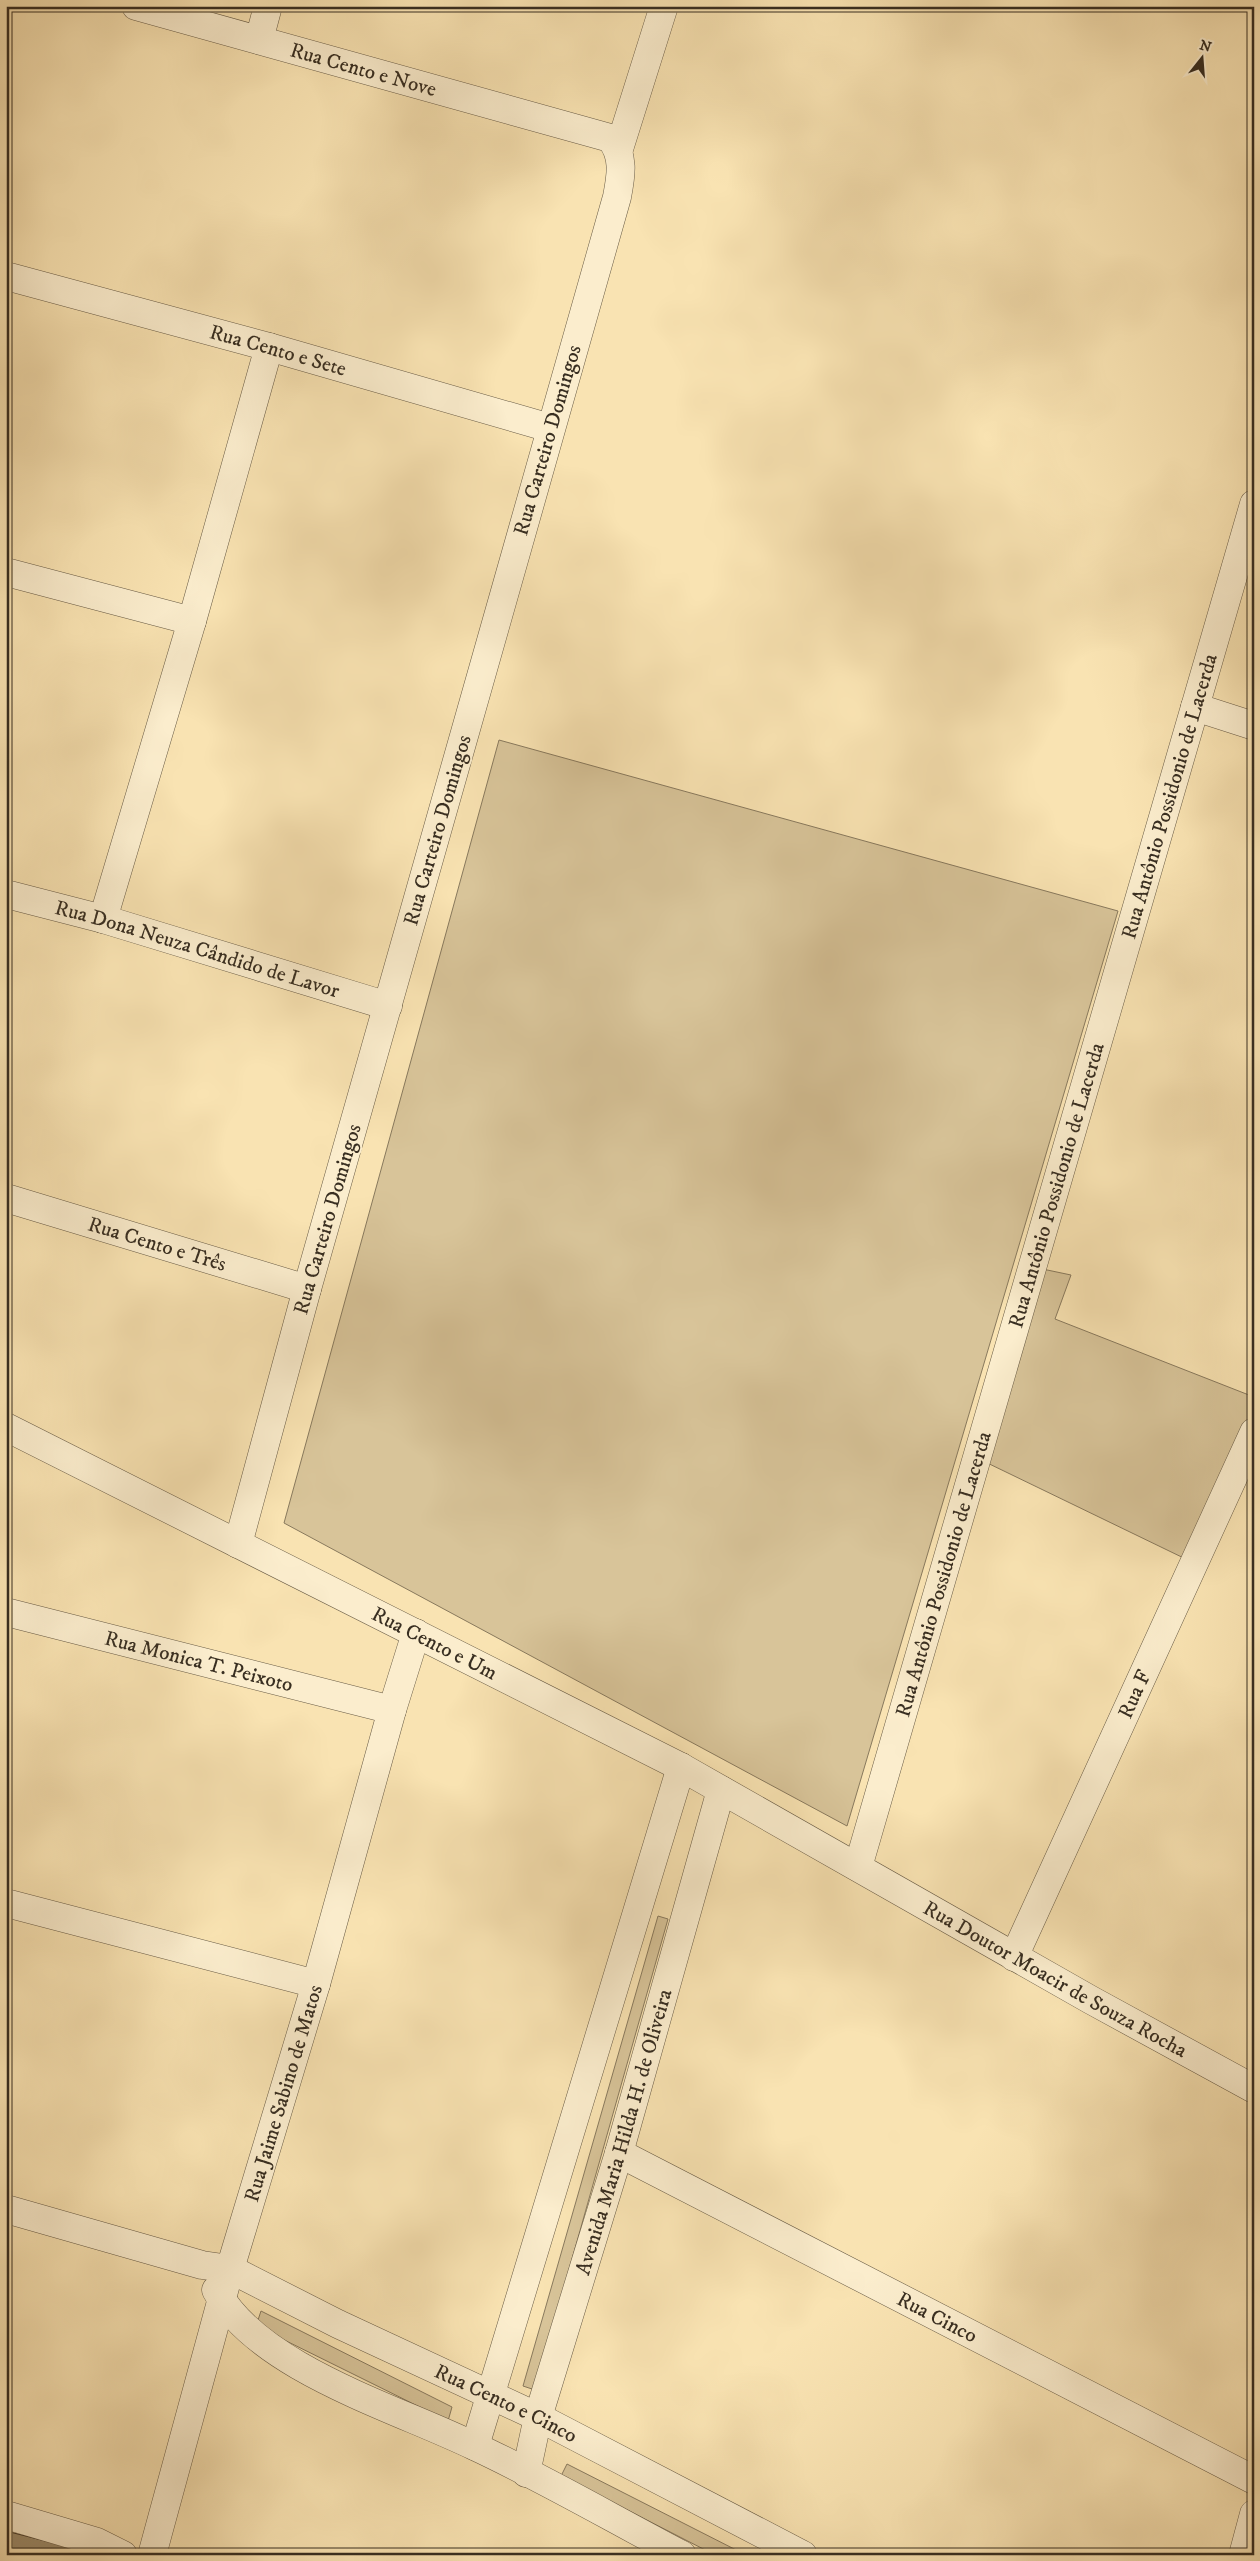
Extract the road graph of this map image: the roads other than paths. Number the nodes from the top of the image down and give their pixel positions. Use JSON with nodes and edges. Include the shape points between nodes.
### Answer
{"nodes":[{"id":1,"x":136,"y":6,"type":"edge"},
{"id":2,"x":268,"y":6,"type":"edge"},
{"id":3,"x":664,"y":6,"type":"edge"},
{"id":4,"x":259,"y":40,"type":"junction"},
{"id":5,"x":619,"y":149,"type":"junction"},
{"id":6,"x":6,"y":276,"type":"edge"},
{"id":7,"x":269,"y":347,"type":"junction"},
{"id":8,"x":550,"y":428,"type":"junction"},
{"id":9,"x":1254,"y":504,"type":"edge"},
{"id":10,"x":6,"y":572,"type":"edge"},
{"id":11,"x":192,"y":621,"type":"junction"},
{"id":12,"x":1195,"y":707,"type":"junction"},
{"id":13,"x":1254,"y":726,"type":"edge"},
{"id":14,"x":6,"y":894,"type":"edge"},
{"id":15,"x":103,"y":919,"type":"junction"},
{"id":16,"x":388,"y":1006,"type":"junction"},
{"id":17,"x":6,"y":1198,"type":"edge"},
{"id":18,"x":307,"y":1289,"type":"junction"},
{"id":19,"x":6,"y":1427,"type":"edge"},
{"id":20,"x":1254,"y":1432,"type":"edge"},
{"id":21,"x":238,"y":1544,"type":"junction"},
{"id":22,"x":6,"y":1612,"type":"edge"},
{"id":23,"x":416,"y":1633,"type":"junction"},
{"id":24,"x":392,"y":1710,"type":"junction"},
{"id":25,"x":681,"y":1767,"type":"junction"},
{"id":26,"x":721,"y":1790,"type":"junction"},
{"id":27,"x":858,"y":1867,"type":"junction"},
{"id":28,"x":6,"y":1903,"type":"edge"},
{"id":29,"x":1014,"y":1957,"type":"junction"},
{"id":30,"x":316,"y":1984,"type":"junction"},
{"id":31,"x":1254,"y":2089,"type":"edge"},
{"id":32,"x":619,"y":2152,"type":"junction"},
{"id":33,"x":6,"y":2209,"type":"edge"},
{"id":34,"x":202,"y":2265,"type":"junction"},
{"id":35,"x":230,"y":2269,"type":"junction"},
{"id":36,"x":222,"y":2302,"type":"junction"},
{"id":37,"x":492,"y":2397,"type":"junction"},
{"id":38,"x":538,"y":2417,"type":"junction"},
{"id":39,"x":475,"y":2446,"type":"junction"},
{"id":40,"x":526,"y":2473,"type":"junction"},
{"id":41,"x":1254,"y":2480,"type":"edge"},
{"id":42,"x":1254,"y":2514,"type":"edge"},
{"id":43,"x":6,"y":2515,"type":"edge"},
{"id":44,"x":123,"y":2555,"type":"edge"},
{"id":45,"x":152,"y":2555,"type":"edge"},
{"id":46,"x":682,"y":2555,"type":"edge"},
{"id":47,"x":804,"y":2555,"type":"edge"},
{"id":48,"x":1243,"y":2555,"type":"edge"}],
"edges":[{"from":1,"to":4,"type":"street","name":"Rua Cento e Nove"},
{"from":2,"to":4,"type":"street"},
{"from":3,"to":5,"type":"street"},
{"from":4,"to":5,"type":"street","name":"Rua Cento e Nove","via":[[610,138]]},
{"from":5,"to":8,"type":"street","name":"Rua Carteiro Domingos","via":[[621,173],[617,197]]},
{"from":6,"to":7,"type":"street","name":"Rua Cento e Sete"},
{"from":7,"to":8,"type":"street","name":"Rua Cento e Sete"},
{"from":7,"to":11,"type":"street"},
{"from":8,"to":16,"type":"street","name":"Rua Carteiro Domingos"},
{"from":9,"to":12,"type":"street","name":"Rua Antônio Possidonio de Lacerda"},
{"from":10,"to":11,"type":"street"},
{"from":11,"to":15,"type":"street"},
{"from":12,"to":13,"type":"street"},
{"from":12,"to":27,"type":"street","name":"Rua Antônio Possidonio de Lacerda"},
{"from":14,"to":15,"type":"street","name":"Rua Dona Neuza Cândido de Lavor"},
{"from":15,"to":16,"type":"street","name":"Rua Dona Neuza Cândido de Lavor"},
{"from":16,"to":18,"type":"street","name":"Rua Carteiro Domingos"},
{"from":17,"to":18,"type":"street","name":"Rua Cento e Três"},
{"from":18,"to":21,"type":"street","name":"Rua Carteiro Domingos"},
{"from":19,"to":21,"type":"street","name":"Rua Cento e Um"},
{"from":20,"to":29,"type":"street","name":"Rua F"},
{"from":21,"to":23,"type":"street","name":"Rua Cento e Um"},
{"from":22,"to":24,"type":"street","name":"Rua Monica T. Peixoto"},
{"from":23,"to":24,"type":"street","name":"Rua Jaime Sabino de Matos"},
{"from":23,"to":25,"type":"street","name":"Rua Cento e Um"},
{"from":24,"to":30,"type":"street","name":"Rua Jaime Sabino de Matos"},
{"from":25,"to":26,"type":"street","name":"Rua Cento e Um"},
{"from":25,"to":37,"type":"street"},
{"from":26,"to":27,"type":"street","name":"Rua Cento e Um"},
{"from":26,"to":32,"type":"street","name":"Avenida Maria Hilda H. de Oliveira"},
{"from":27,"to":29,"type":"street","name":"Rua Doutor Moacir de Souza Rocha"},
{"from":28,"to":30,"type":"street"},
{"from":29,"to":31,"type":"street","name":"Rua Doutor Moacir de Souza Rocha"},
{"from":30,"to":35,"type":"street","name":"Rua Jaime Sabino de Matos"},
{"from":32,"to":38,"type":"street","name":"Avenida Maria Hilda H. de Oliveira"},
{"from":32,"to":41,"type":"street","name":"Rua Cinco"},
{"from":33,"to":34,"type":"street","name":"Rua Cento e Cinco"},
{"from":34,"to":35,"type":"street","name":"Rua Cento e Cinco"},
{"from":34,"to":36,"type":"street"},
{"from":35,"to":36,"type":"street","name":"Rua Jaime Sabino de Matos"},
{"from":35,"to":37,"type":"street","name":"Rua Cento e Cinco"},
{"from":36,"to":39,"type":"street","via":[[234,2318],[266,2346],[294,2363]]},
{"from":36,"to":45,"type":"street","name":"Rua Jaime Sabino de Matos"},
{"from":37,"to":38,"type":"street","name":"Rua Cento e Cinco"},
{"from":37,"to":39,"type":"street"},
{"from":38,"to":40,"type":"street","name":"Avenida Maria Hilda H. de Oliveira"},
{"from":38,"to":47,"type":"street","name":"Rua Cento e Cinco"},
{"from":39,"to":40,"type":"street"},
{"from":40,"to":46,"type":"street"},
{"from":42,"to":48,"type":"street"},
{"from":43,"to":44,"type":"street","via":[[97,2542]]}]}
